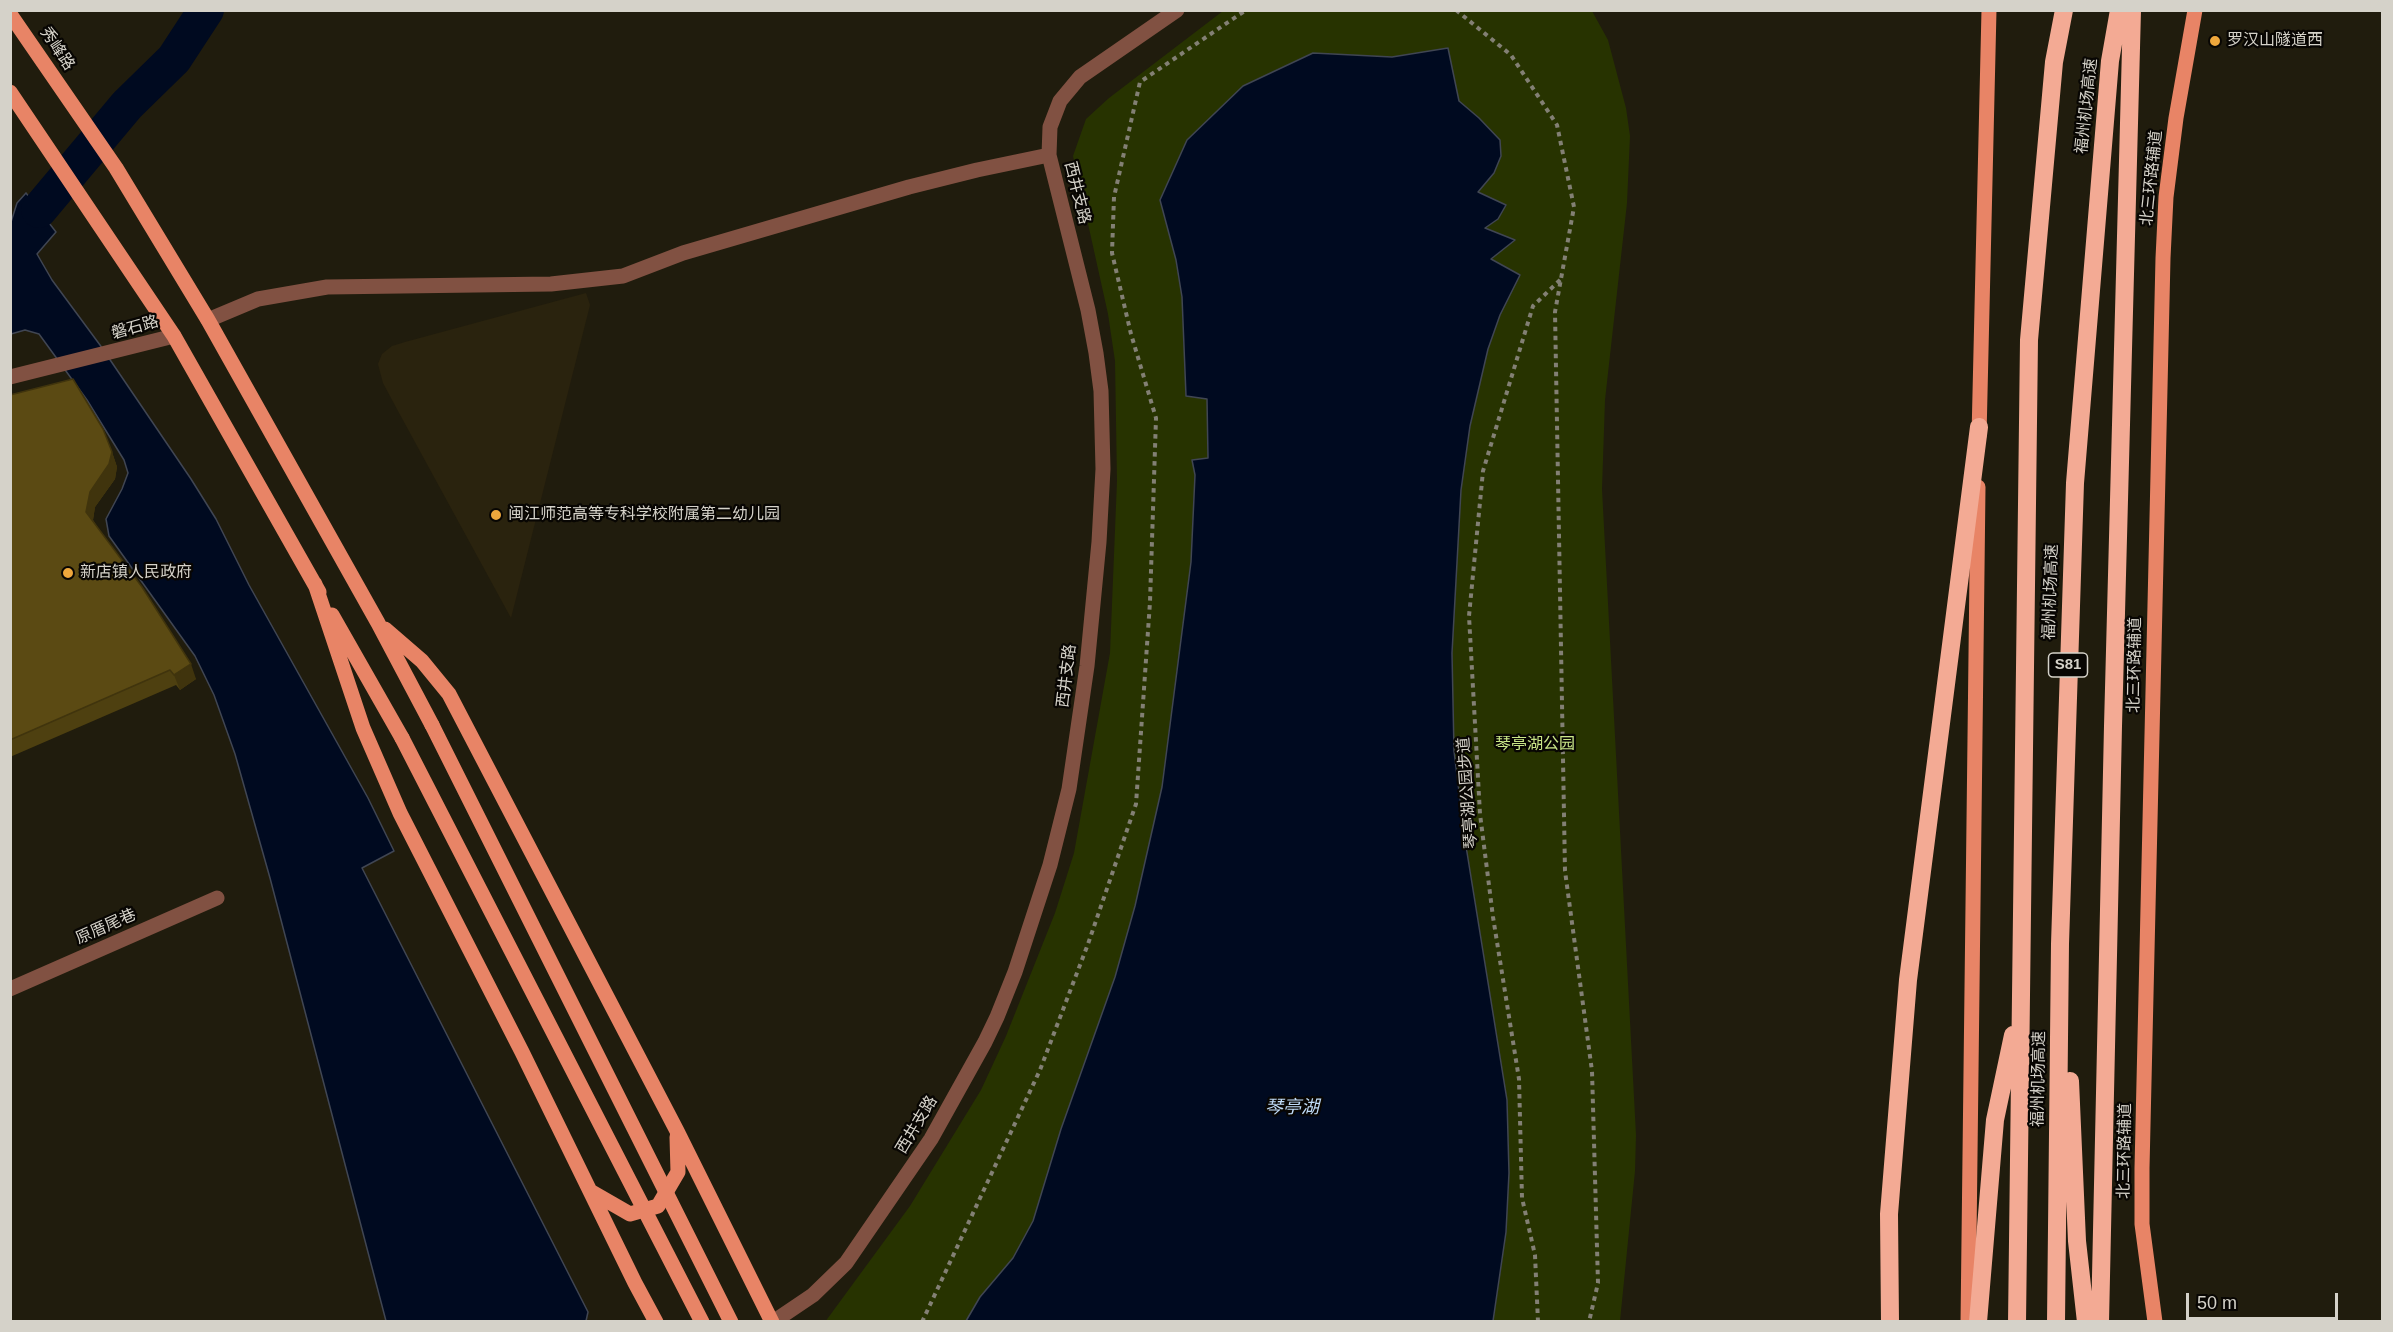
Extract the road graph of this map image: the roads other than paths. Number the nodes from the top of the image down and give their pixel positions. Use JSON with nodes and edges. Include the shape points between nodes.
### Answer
{"nodes":[{"id":1,"x":1177,"y":10,"type":"edge"},
{"id":2,"x":1989,"y":10,"type":"edge"},
{"id":3,"x":2064,"y":10,"type":"edge"},
{"id":4,"x":2119,"y":10,"type":"edge"},
{"id":5,"x":2132,"y":10,"type":"edge"},
{"id":6,"x":2195,"y":10,"type":"edge"},
{"id":7,"x":10,"y":14,"type":"edge"},
{"id":8,"x":10,"y":92,"type":"edge"},
{"id":9,"x":1049,"y":155,"type":"junction"},
{"id":10,"x":208,"y":320,"type":"junction"},
{"id":11,"x":174,"y":336,"type":"junction"},
{"id":12,"x":10,"y":377,"type":"edge"},
{"id":13,"x":1979,"y":427,"type":"junction"},
{"id":14,"x":315,"y":584,"type":"junction"},
{"id":15,"x":378,"y":623,"type":"junction"},
{"id":16,"x":217,"y":898,"type":"dead end"},
{"id":17,"x":2060,"y":944,"type":"junction"},
{"id":18,"x":10,"y":989,"type":"edge"},
{"id":19,"x":2022,"y":995,"type":"junction"},
{"id":20,"x":677,"y":1131,"type":"junction"},
{"id":21,"x":590,"y":1191,"type":"junction"},
{"id":22,"x":656,"y":1322,"type":"edge"},
{"id":23,"x":702,"y":1322,"type":"edge"},
{"id":24,"x":731,"y":1322,"type":"edge"},
{"id":25,"x":772,"y":1322,"type":"edge"},
{"id":26,"x":1890,"y":1322,"type":"edge"},
{"id":27,"x":1968,"y":1322,"type":"edge"},
{"id":28,"x":1978,"y":1322,"type":"edge"},
{"id":29,"x":2017,"y":1322,"type":"edge"},
{"id":30,"x":2056,"y":1322,"type":"edge"},
{"id":31,"x":2086,"y":1322,"type":"edge"},
{"id":32,"x":2100,"y":1322,"type":"edge"},
{"id":33,"x":2156,"y":1322,"type":"edge"}],
"edges":[{"from":1,"to":9,"type":"street","name":"西井支路","via":[[1096,64],[1069,89],[1050,127]]},
{"from":2,"to":13,"type":"main road"},
{"from":3,"to":19,"type":"highway","name":"福州机场高速","number":"S81","via":[[2054,62],[2029,340]]},
{"from":4,"to":17,"type":"highway","name":"福州机场高速","number":"S81","via":[[2110,61],[2075,483]]},
{"from":5,"to":32,"type":"highway"},
{"from":6,"to":33,"type":"main road","name":"北三环路辅道","via":[[2166,197],[2163,258],[2142,1168],[2142,1224]]},
{"from":7,"to":10,"type":"main road","name":"秀峰路","via":[[116,168]]},
{"from":8,"to":11,"type":"main road"},
{"from":9,"to":10,"type":"street","via":[[909,187],[683,253],[623,276],[551,284],[327,287],[258,299]]},
{"from":9,"to":25,"type":"street","name":"西井支路","via":[[1088,310],[1101,391],[1103,433],[1102,508],[1088,655],[1075,753],[1060,826],[1016,972],[985,1042],[931,1139],[846,1263],[813,1294]]},
{"from":10,"to":15,"type":"main road","name":"秀峰路"},
{"from":11,"to":12,"type":"street","name":"磐石路"},
{"from":11,"to":14,"type":"main road"},
{"from":13,"to":26,"type":"highway","via":[[1908,981],[1889,1214]]},
{"from":13,"to":27,"type":"main road"},
{"from":14,"to":21,"type":"main road","via":[[363,728],[400,813]]},
{"from":14,"to":23,"type":"main road","bridge":true,"via":[[402,738]]},
{"from":15,"to":20,"type":"main road","via":[[422,661],[450,694]]},
{"from":15,"to":24,"type":"main road","name":"秀峰路","bridge":true},
{"from":16,"to":18,"type":"street","name":"原厝尾巷"},
{"from":17,"to":30,"type":"highway","name":"福州机场高速","number":"S81"},
{"from":17,"to":31,"type":"highway"},
{"from":19,"to":28,"type":"highway","via":[[1995,1120]]},
{"from":19,"to":29,"type":"highway","name":"福州机场高速","number":"S81"},
{"from":20,"to":21,"type":"main road","via":[[678,1172],[658,1206],[630,1214]]},
{"from":20,"to":25,"type":"main road"},
{"from":21,"to":22,"type":"main road"}]}
